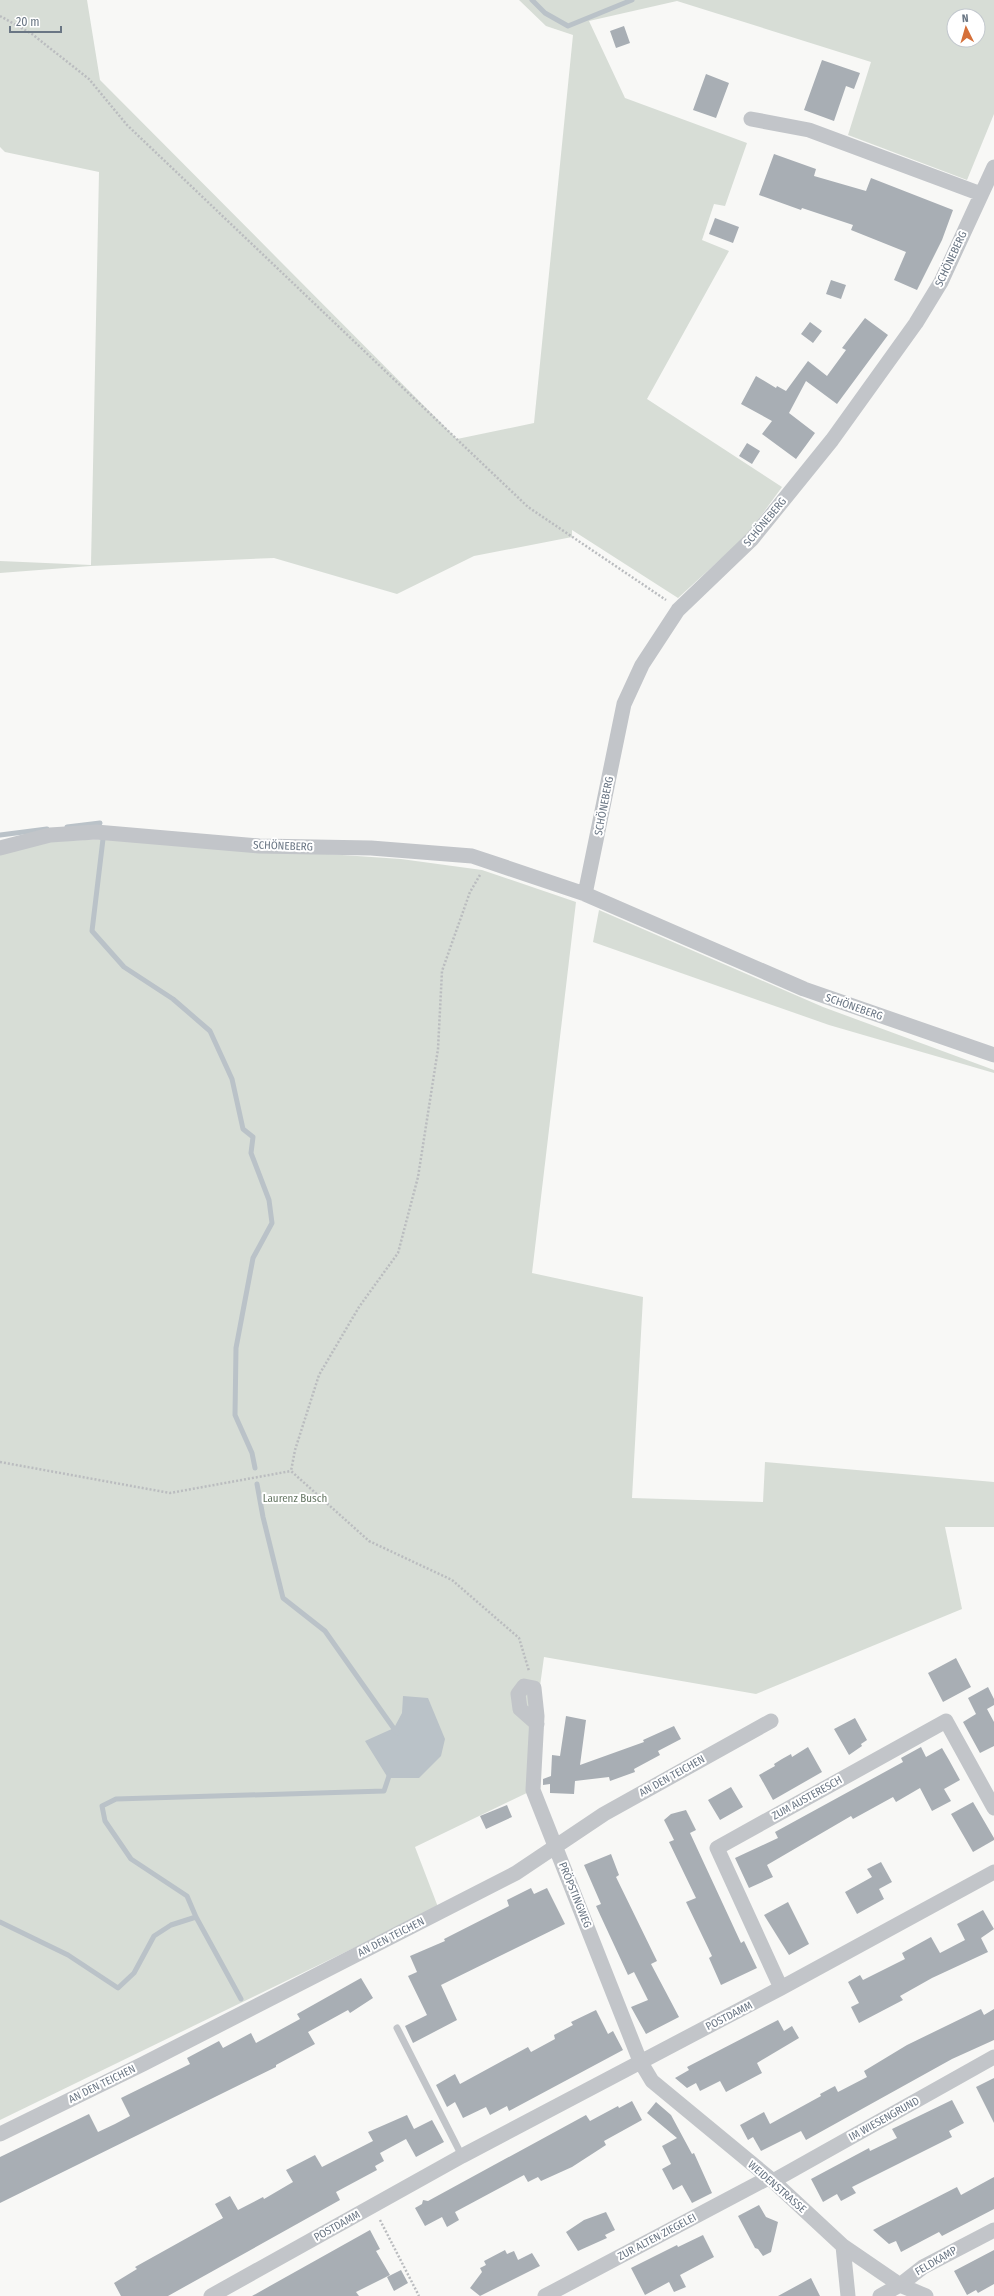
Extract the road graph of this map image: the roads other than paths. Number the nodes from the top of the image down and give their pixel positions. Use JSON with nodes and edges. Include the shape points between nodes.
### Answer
{"nodes":[{"id":1,"x":751,"y":119,"type":"dead end"},
{"id":2,"x":994,"y":167,"type":"edge"},
{"id":3,"x":981,"y":194,"type":"junction"},
{"id":4,"x":0,"y":848,"type":"edge"},
{"id":5,"x":585,"y":894,"type":"junction"},
{"id":6,"x":994,"y":1056,"type":"edge"},
{"id":7,"x":534,"y":1688,"type":"road end"},
{"id":8,"x":771,"y":1721,"type":"dead end"},
{"id":9,"x":994,"y":1808,"type":"edge"},
{"id":10,"x":555,"y":1846,"type":"junction"},
{"id":11,"x":994,"y":1872,"type":"edge"},
{"id":12,"x":781,"y":1988,"type":"junction"},
{"id":13,"x":397,"y":2028,"type":"dead end"},
{"id":14,"x":994,"y":2057,"type":"edge"},
{"id":15,"x":640,"y":2062,"type":"junction"},
{"id":16,"x":0,"y":2134,"type":"edge"},
{"id":17,"x":462,"y":2156,"type":"junction"},
{"id":18,"x":770,"y":2180,"type":"junction"},
{"id":19,"x":994,"y":2230,"type":"edge"},
{"id":20,"x":843,"y":2246,"type":"junction"},
{"id":21,"x":900,"y":2285,"type":"junction"},
{"id":22,"x":212,"y":2296,"type":"edge"},
{"id":23,"x":545,"y":2296,"type":"edge"},
{"id":24,"x":848,"y":2296,"type":"edge"},
{"id":25,"x":880,"y":2296,"type":"edge"},
{"id":26,"x":926,"y":2296,"type":"edge"}],
"edges":[{"from":1,"to":3,"type":"street","via":[[809,130]]},
{"from":2,"to":3,"type":"street","name":"SCHÖNEBERG"},
{"from":3,"to":5,"type":"street","name":"SCHÖNEBERG","via":[[941,282],[916,323],[832,440],[752,539],[678,610],[642,665],[624,704]]},
{"from":4,"to":5,"type":"street","name":"SCHÖNEBERG","via":[[50,835],[96,832],[259,846],[370,848],[472,856]]},
{"from":5,"to":6,"type":"street","name":"SCHÖNEBERG","via":[[804,989]]},
{"from":7,"to":10,"type":"street","name":"PRÖPSTINGWEG","via":[[524,1686],[518,1694],[520,1709],[537,1724],[533,1790]]},
{"from":8,"to":10,"type":"street","name":"AN DEN TEICHEN","via":[[604,1814]]},
{"from":9,"to":12,"type":"street","name":"ZUM AUSTERESCH","via":[[946,1721],[717,1848]]},
{"from":10,"to":15,"type":"street","name":"PRÖPSTINGWEG"},
{"from":10,"to":16,"type":"street","name":"AN DEN TEICHEN","via":[[516,1873],[143,2064]]},
{"from":11,"to":12,"type":"street","name":"POSTDAMM"},
{"from":12,"to":15,"type":"street","name":"POSTDAMM"},
{"from":13,"to":17,"type":"lane"},
{"from":14,"to":18,"type":"street","name":"IM WIESENGRUND"},
{"from":15,"to":17,"type":"street","name":"POSTDAMM"},
{"from":15,"to":18,"type":"street","name":"WEIDENSTRASSE","via":[[652,2081]]},
{"from":17,"to":22,"type":"street","name":"POSTDAMM"},
{"from":18,"to":20,"type":"street","name":"WEIDENSTRASSE"},
{"from":18,"to":23,"type":"street","name":"ZUR ALTEN ZIEGELEI"},
{"from":19,"to":21,"type":"street","name":"FELDKAMP","via":[[923,2267]]},
{"from":20,"to":21,"type":"street","name":"WEIDENSTRASSE"},
{"from":20,"to":24,"type":"street"},
{"from":21,"to":25,"type":"street","name":"FELDKAMP"},
{"from":21,"to":26,"type":"street","name":"WEIDENSTRASSE"}]}
